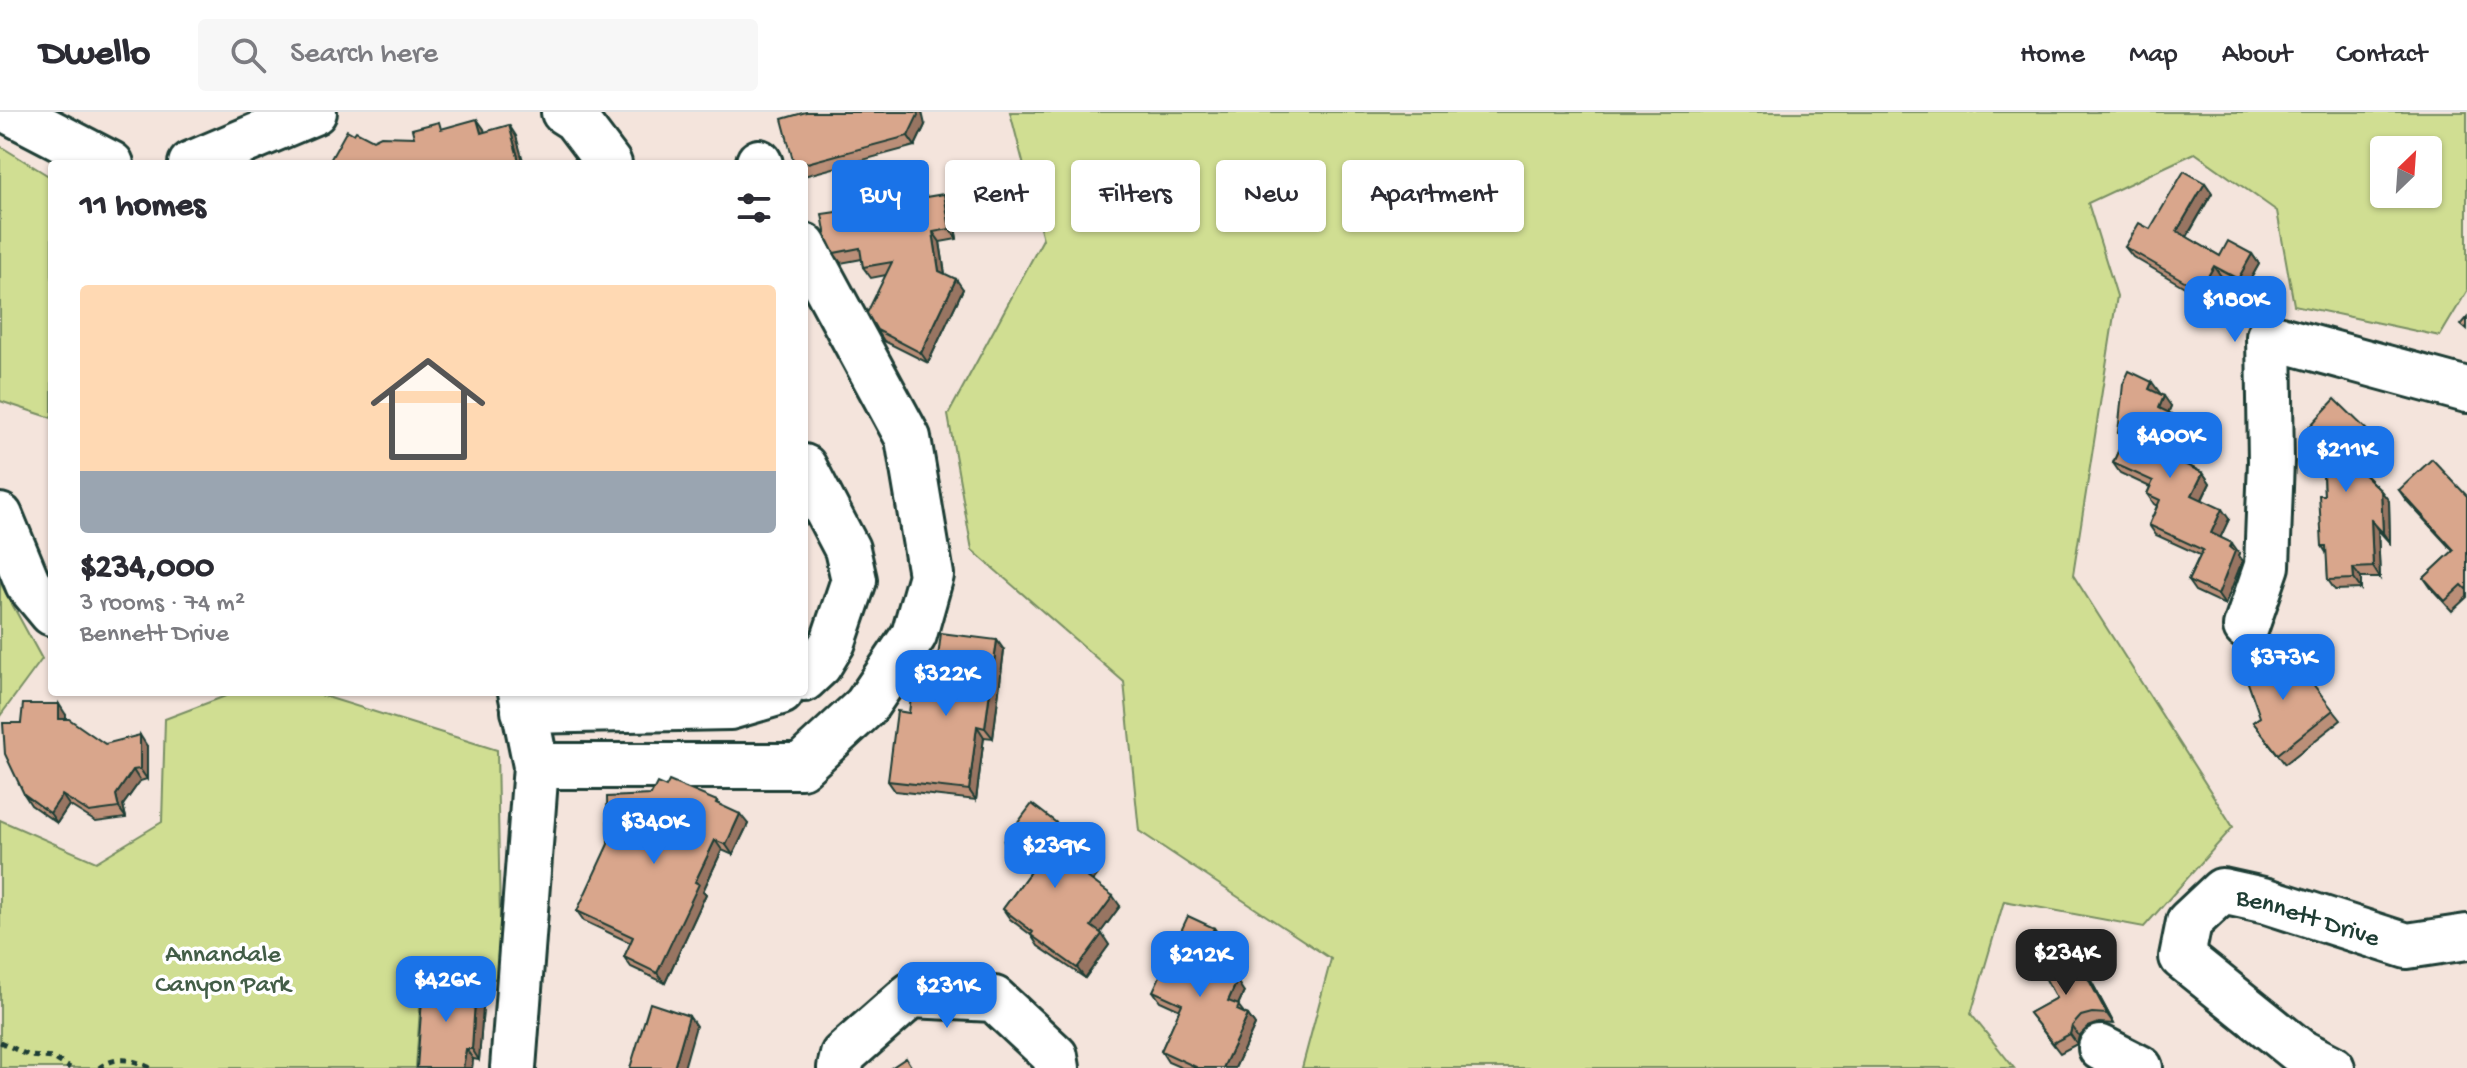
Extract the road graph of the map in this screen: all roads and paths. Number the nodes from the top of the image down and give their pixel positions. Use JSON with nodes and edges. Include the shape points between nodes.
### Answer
{"nodes":[{"id":1,"x":11,"y":112,"type":"edge"},
{"id":2,"x":314,"y":112,"type":"edge"},
{"id":3,"x":564,"y":112,"type":"edge"},
{"id":4,"x":103,"y":160,"type":"edge"},
{"id":5,"x":200,"y":160,"type":"edge"},
{"id":6,"x":606,"y":160,"type":"edge"},
{"id":7,"x":808,"y":253,"type":"edge"},
{"id":8,"x":2467,"y":390,"type":"edge"},
{"id":9,"x":808,"y":475,"type":"edge"},
{"id":10,"x":0,"y":516,"type":"edge"},
{"id":11,"x":48,"y":608,"type":"edge"},
{"id":12,"x":2246,"y":627,"type":"dead end"},
{"id":13,"x":808,"y":675,"type":"edge"},
{"id":14,"x":767,"y":696,"type":"edge"},
{"id":15,"x":522,"y":701,"type":"edge"},
{"id":16,"x":536,"y":766,"type":"junction"},
{"id":17,"x":2467,"y":937,"type":"edge"},
{"id":18,"x":0,"y":1042,"type":"edge"},
{"id":19,"x":2101,"y":1048,"type":"dead end"},
{"id":20,"x":70,"y":1068,"type":"edge"},
{"id":21,"x":99,"y":1068,"type":"edge"},
{"id":22,"x":151,"y":1068,"type":"edge"},
{"id":23,"x":513,"y":1068,"type":"edge"},
{"id":24,"x":840,"y":1068,"type":"edge"},
{"id":25,"x":1057,"y":1068,"type":"edge"},
{"id":26,"x":2140,"y":1068,"type":"edge"},
{"id":27,"x":2332,"y":1068,"type":"edge"}],
"edges":[{"from":1,"to":4,"type":"street"},
{"from":2,"to":5,"type":"street"},
{"from":3,"to":6,"type":"street"},
{"from":7,"to":16,"type":"street","via":[[908,438],[931,575],[914,635],[866,706],[801,766]]},
{"from":8,"to":12,"type":"street","via":[[2269,336],[2267,566]]},
{"from":9,"to":13,"type":"street","via":[[847,549],[854,580],[833,642]]},
{"from":10,"to":11,"type":"street","via":[[28,584]]},
{"from":14,"to":15,"type":"street","via":[[730,707]]},
{"from":15,"to":16,"type":"street"},
{"from":16,"to":23,"type":"street"},
{"from":17,"to":27,"type":"street","name":"Bennett Drive","via":[[2407,946],[2222,891],[2189,922],[2182,957],[2299,1051]]},
{"from":18,"to":20,"type":"path"},
{"from":19,"to":26,"type":"street"},
{"from":21,"to":22,"type":"path","via":[[115,1058]]},
{"from":24,"to":25,"type":"street","via":[[843,1055],[911,995],[994,999],[1055,1056]]}]}
